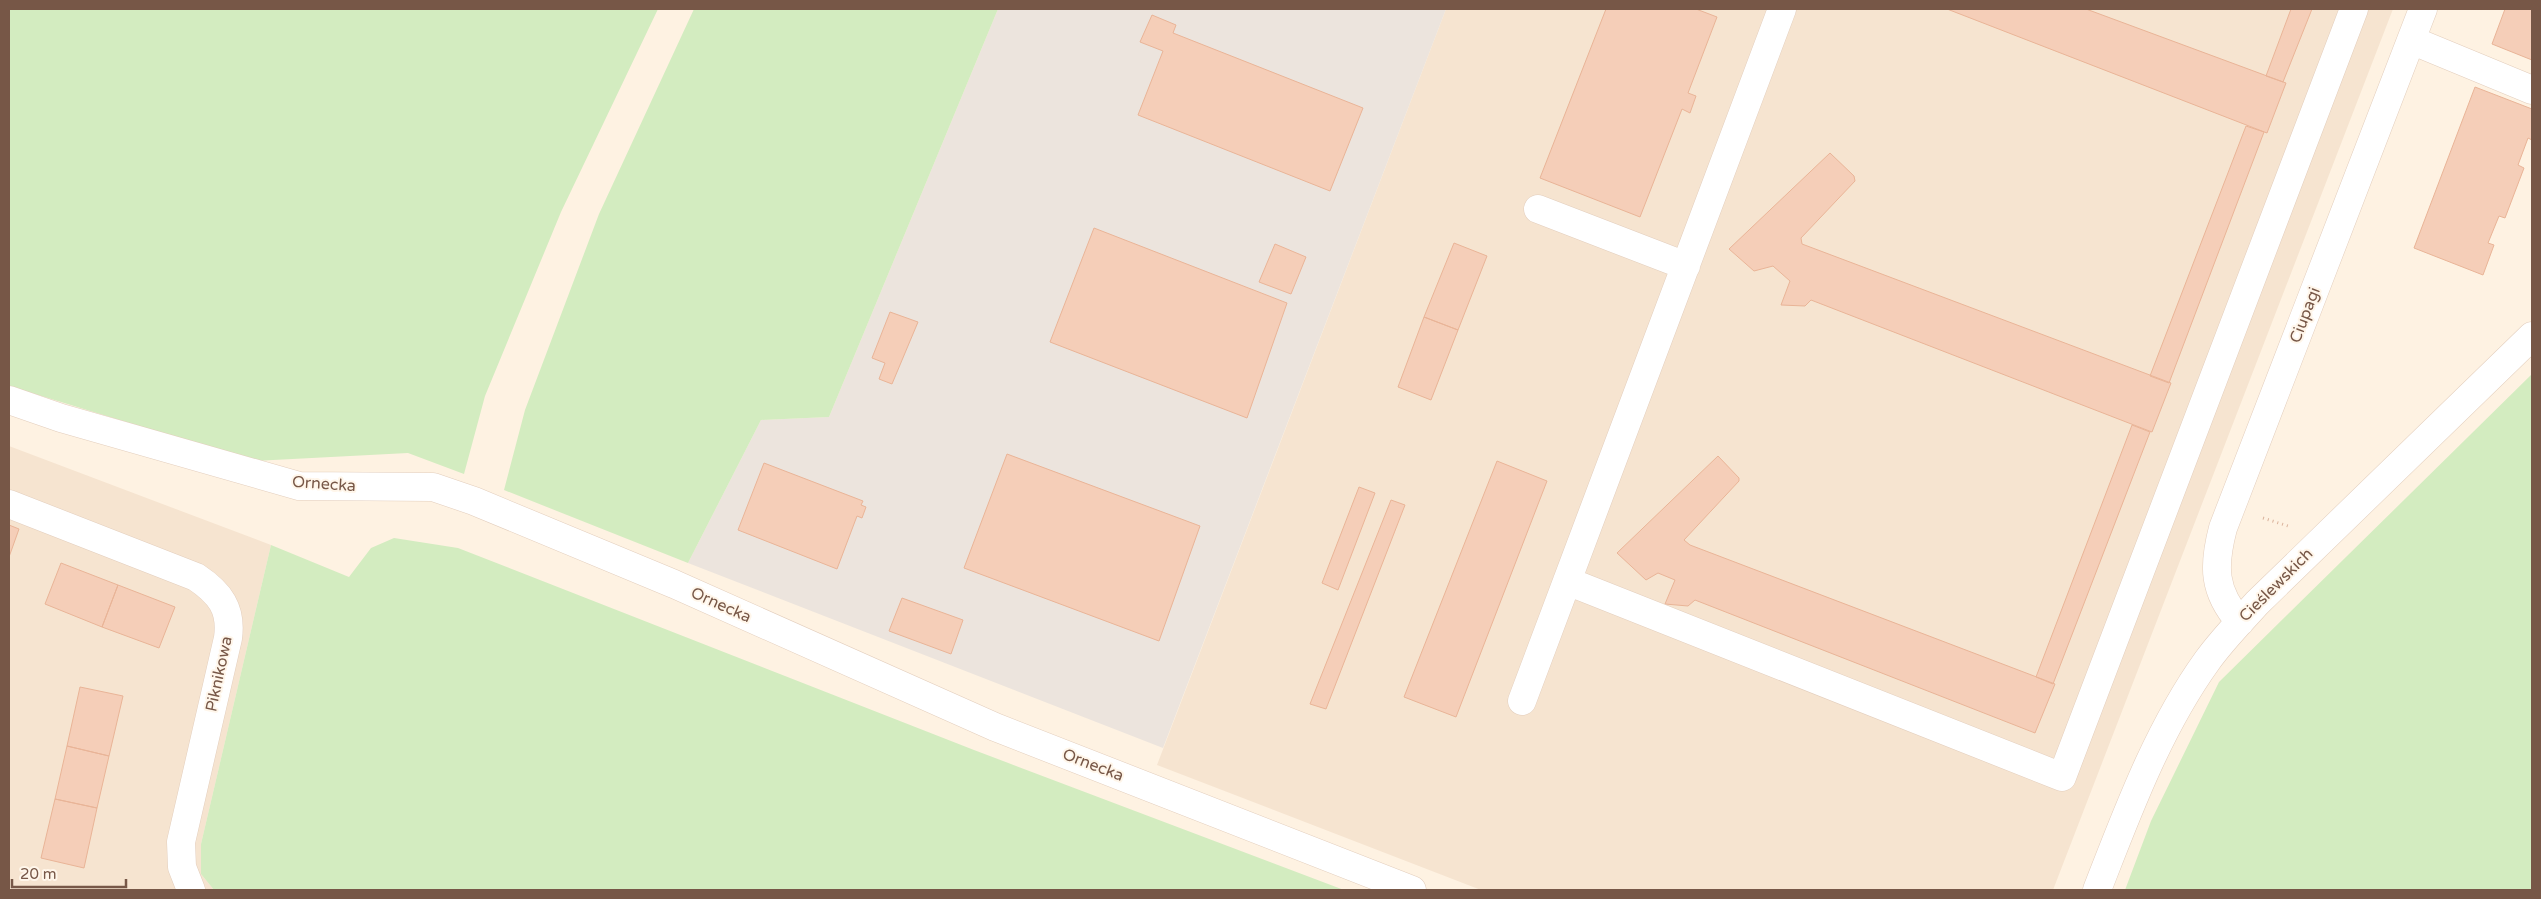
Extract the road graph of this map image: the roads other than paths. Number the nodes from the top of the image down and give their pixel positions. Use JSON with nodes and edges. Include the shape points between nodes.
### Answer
{"nodes":[{"id":1,"x":1782,"y":9,"type":"edge"},
{"id":2,"x":2354,"y":9,"type":"edge"},
{"id":3,"x":2423,"y":9,"type":"edge"},
{"id":4,"x":2411,"y":40,"type":"junction"},
{"id":5,"x":2532,"y":90,"type":"edge"},
{"id":6,"x":1538,"y":209,"type":"dead end"},
{"id":7,"x":1686,"y":266,"type":"junction"},
{"id":8,"x":2532,"y":336,"type":"edge"},
{"id":9,"x":9,"y":400,"type":"edge"},
{"id":10,"x":9,"y":504,"type":"edge"},
{"id":11,"x":1567,"y":581,"type":"junction"},
{"id":12,"x":2240,"y":622,"type":"junction"},
{"id":13,"x":1522,"y":701,"type":"dead end"},
{"id":14,"x":192,"y":890,"type":"edge"},
{"id":15,"x":1412,"y":890,"type":"edge"},
{"id":16,"x":2097,"y":890,"type":"edge"}],
"edges":[{"from":1,"to":7,"type":"street"},
{"from":2,"to":11,"type":"street","via":[[2062,777]]},
{"from":3,"to":4,"type":"street","name":"Ciupagi"},
{"from":4,"to":5,"type":"street"},
{"from":4,"to":12,"type":"street","name":"Ciupagi","via":[[2223,528],[2216,564],[2218,582],[2222,598]]},
{"from":6,"to":7,"type":"street"},
{"from":7,"to":11,"type":"street"},
{"from":8,"to":12,"type":"street","name":"Cieślewskich"},
{"from":9,"to":15,"type":"street","name":"Ornecka","via":[[299,486],[433,487],[466,498],[674,584],[995,727]]},
{"from":10,"to":14,"type":"street","name":"Piknikowa","via":[[196,577],[221,598],[227,610],[228,638],[181,842],[182,867]]},
{"from":11,"to":13,"type":"street"},
{"from":12,"to":16,"type":"street","name":"Cieślewskich","via":[[2206,662],[2173,718],[2134,800]]}]}
